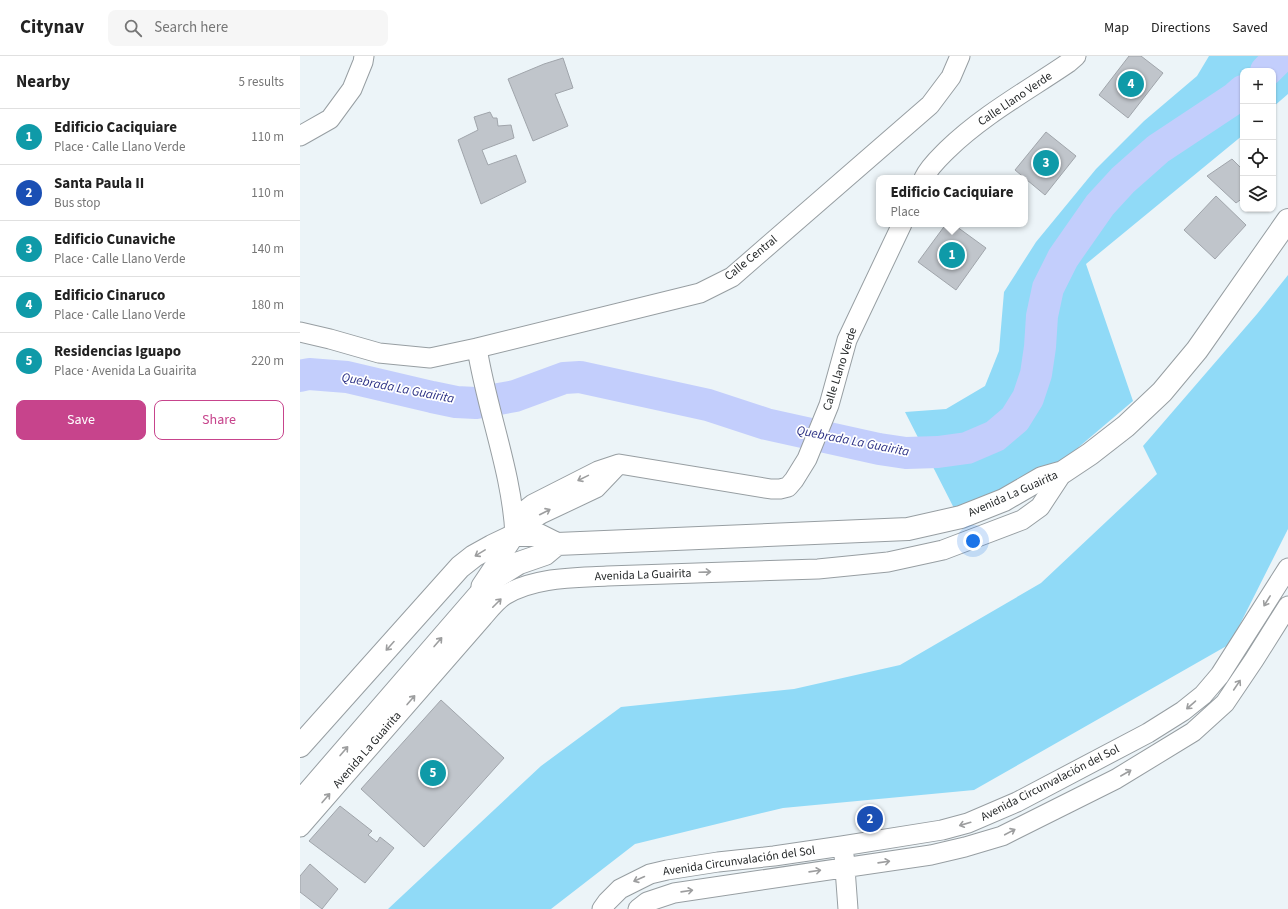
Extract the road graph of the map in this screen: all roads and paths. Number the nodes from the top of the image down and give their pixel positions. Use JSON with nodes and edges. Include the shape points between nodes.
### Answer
{"nodes":[{"id":1,"x":364,"y":56,"type":"edge"},
{"id":2,"x":960,"y":56,"type":"edge"},
{"id":3,"x":1076,"y":56,"type":"edge"},
{"id":4,"x":300,"y":136,"type":"edge"},
{"id":5,"x":926,"y":175,"type":"edge"},
{"id":6,"x":1288,"y":220,"type":"edge"},
{"id":7,"x":901,"y":227,"type":"edge"},
{"id":8,"x":300,"y":332,"type":"edge"},
{"id":9,"x":477,"y":348,"type":"junction"},
{"id":10,"x":1063,"y":472,"type":"junction"},
{"id":11,"x":514,"y":527,"type":"junction"},
{"id":12,"x":557,"y":544,"type":"junction"},
{"id":13,"x":1288,"y":568,"type":"edge"},
{"id":14,"x":1288,"y":606,"type":"edge"},
{"id":15,"x":462,"y":614,"type":"junction"},
{"id":16,"x":300,"y":746,"type":"edge"},
{"id":17,"x":300,"y":802,"type":"edge"},
{"id":18,"x":300,"y":827,"type":"edge"},
{"id":19,"x":842,"y":846,"type":"junction"},
{"id":20,"x":845,"y":867,"type":"junction"},
{"id":21,"x":602,"y":909,"type":"edge"},
{"id":22,"x":638,"y":909,"type":"edge"},
{"id":23,"x":848,"y":909,"type":"edge"}],
"edges":[{"from":1,"to":4,"type":"street","via":[[352,89],[330,119]]},
{"from":2,"to":9,"type":"street","name":"Calle Central","via":[[951,77],[930,105],[732,277],[700,293]]},
{"from":3,"to":5,"type":"street","name":"Calle Llano Verde","via":[[1068,64],[980,122],[954,143]]},
{"from":6,"to":10,"type":"street","name":"Avenida La Guairita","via":[[1197,350],[1162,392],[1126,426]]},
{"from":7,"to":11,"type":"street","name":"Calle Llano Verde","via":[[847,340],[829,406],[807,459],[788,487],[780,489],[619,464],[596,488]]},
{"from":8,"to":9,"type":"street","name":"Calle Central","via":[[379,353],[430,358]]},
{"from":9,"to":11,"type":"street","via":[[488,403],[507,474]]},
{"from":10,"to":12,"type":"street","name":"Avenida La Guairita","via":[[1042,478],[983,510],[908,529]]},
{"from":18,"to":10,"type":"street","name":"Avenida La Guairita","one_way":true,"via":[[483,617],[504,596],[523,587],[544,581],[575,578],[818,569],[888,562],[944,550],[1022,520],[1040,506]]},
{"from":11,"to":12,"type":"street","name":"Avenida La Guairita"},
{"from":11,"to":15,"type":"street","name":"Calle Llano Verde"},
{"from":11,"to":16,"type":"street","name":"Avenida La Guairita","one_way":true,"via":[[492,546],[460,567]]},
{"from":12,"to":15,"type":"street","name":"Avenida La Guairita","via":[[545,554],[519,563],[498,576]]},
{"from":13,"to":19,"type":"street","name":"Avenida Circunvalación del Sol","one_way":true,"via":[[1220,675],[1203,695],[1183,712],[1017,802],[968,823],[942,830]]},
{"from":20,"to":14,"type":"street","name":"Avenida Circunvalación del Sol","one_way":true,"via":[[931,855],[1002,836],[1116,779],[1193,732],[1225,703]]},
{"from":17,"to":15,"type":"street","name":"Avenida La Guairita","one_way":true},
{"from":19,"to":20,"type":"street"},
{"from":19,"to":21,"type":"street","name":"Avenida Circunvalación del Sol","one_way":true,"via":[[718,862],[650,874],[620,889]]},
{"from":22,"to":20,"type":"street","name":"Avenida Circunvalación del Sol","one_way":true,"via":[[647,902],[674,893]]},
{"from":20,"to":23,"type":"street"}]}
